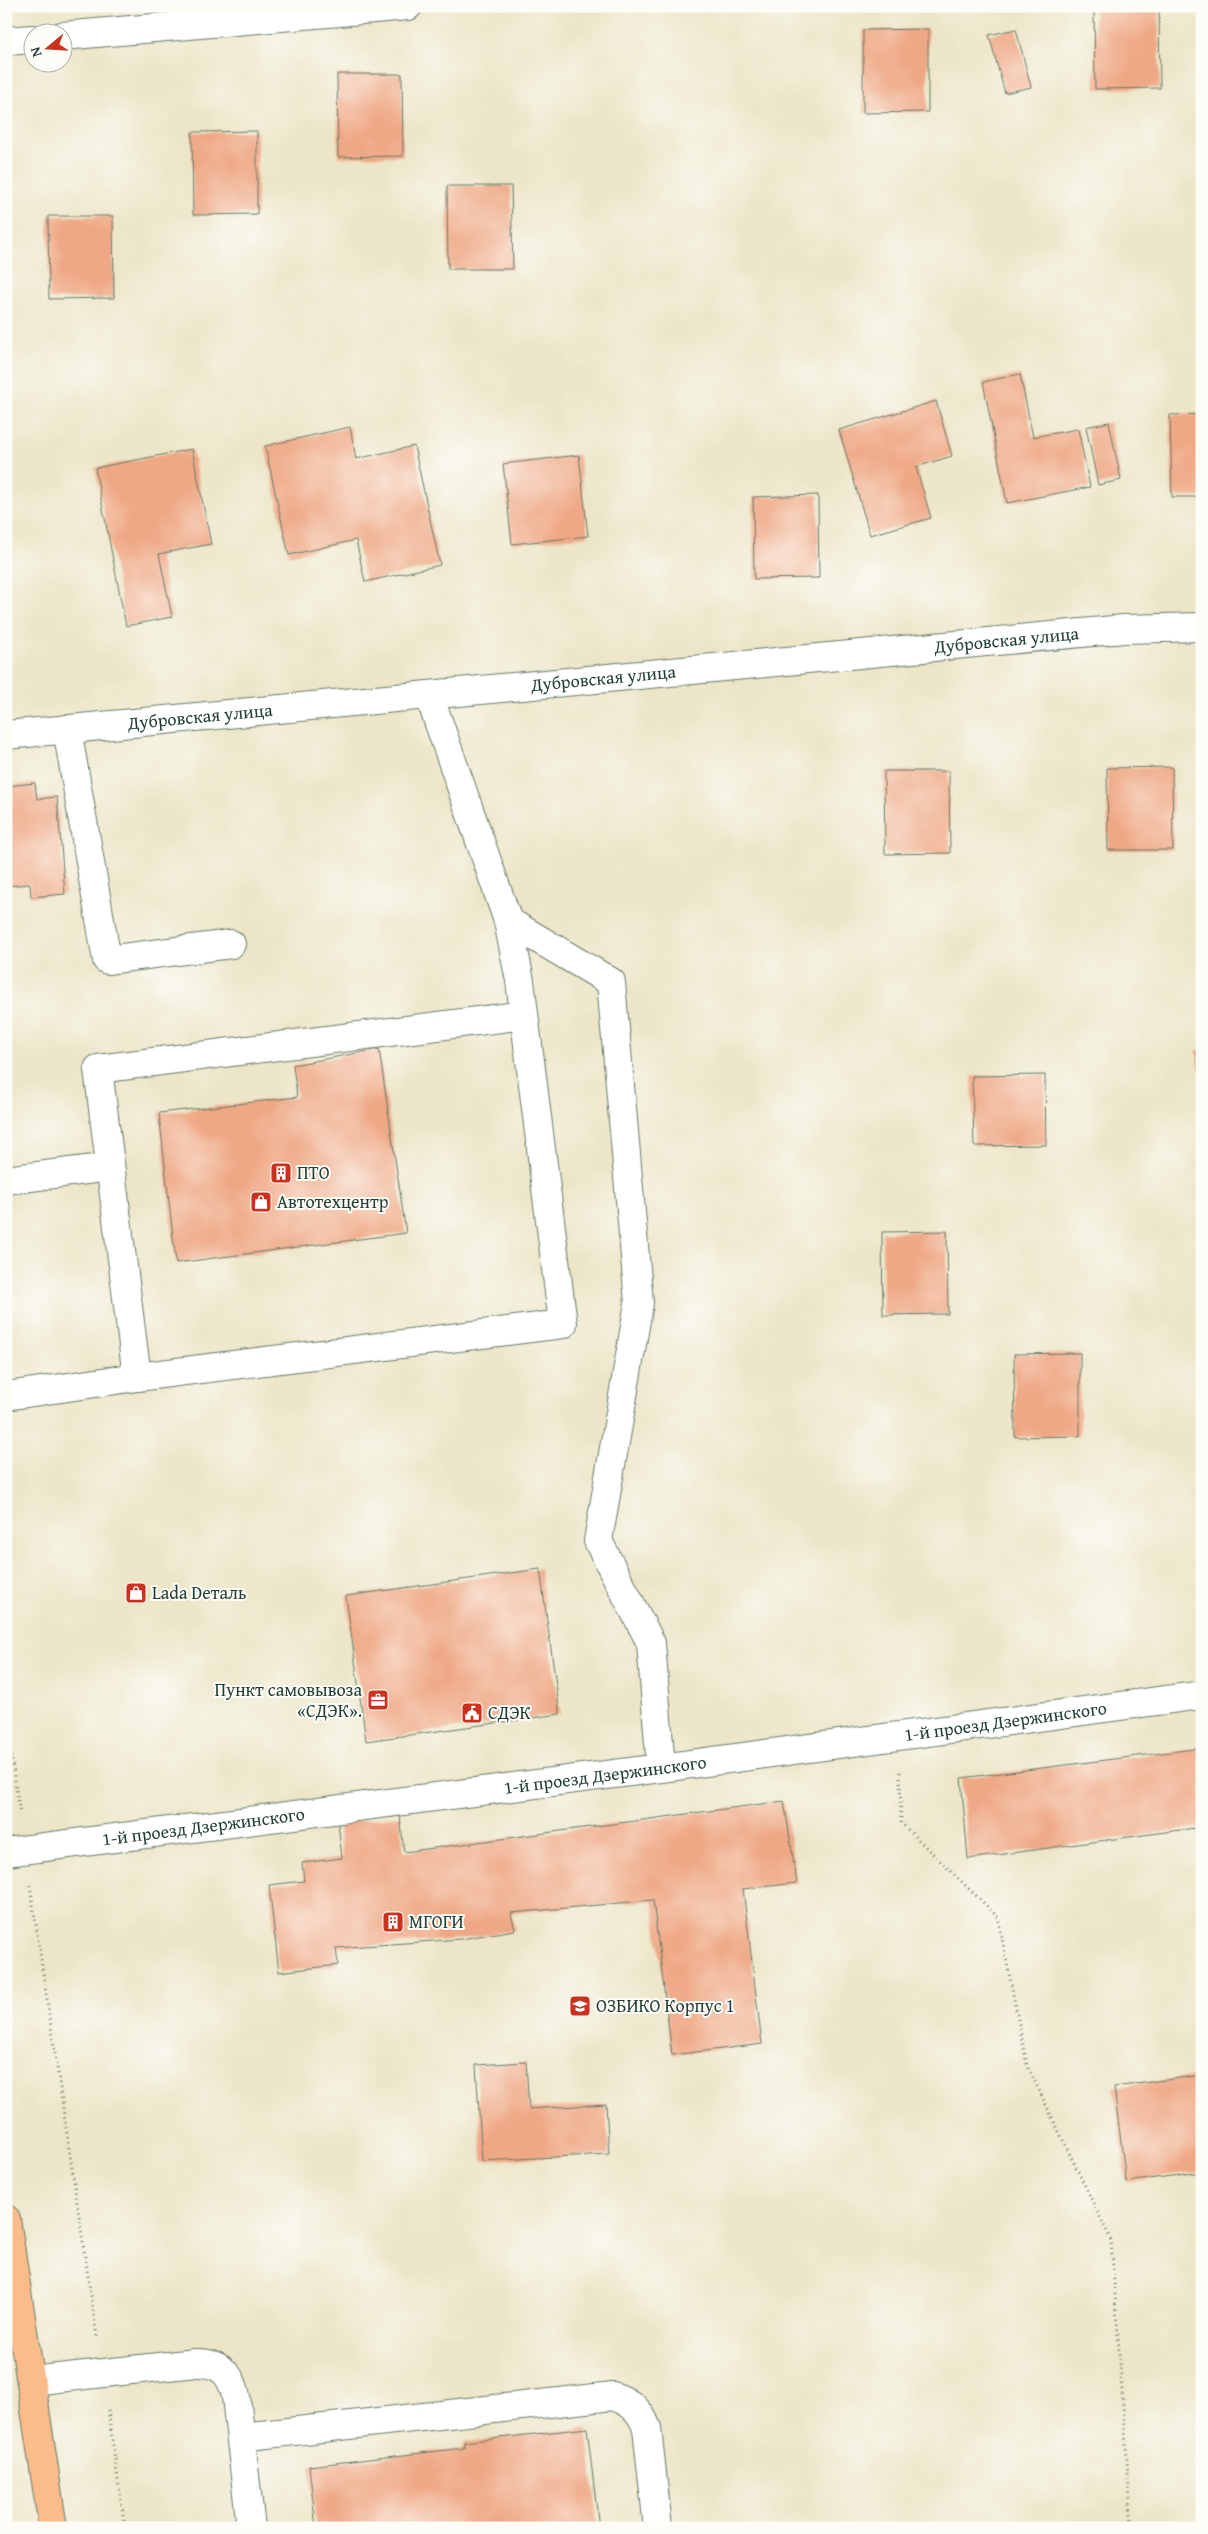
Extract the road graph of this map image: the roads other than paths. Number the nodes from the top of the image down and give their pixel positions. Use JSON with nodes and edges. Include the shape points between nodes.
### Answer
{"nodes":[{"id":1,"x":408,"y":6,"type":"edge"},
{"id":2,"x":72,"y":35,"type":"edge"},
{"id":3,"x":22,"y":40,"type":"edge"},
{"id":4,"x":6,"y":41,"type":"edge"},
{"id":5,"x":1202,"y":627,"type":"edge"},
{"id":6,"x":429,"y":695,"type":"junction"},
{"id":7,"x":68,"y":729,"type":"junction"},
{"id":8,"x":6,"y":735,"type":"edge"},
{"id":9,"x":508,"y":921,"type":"junction"},
{"id":10,"x":231,"y":944,"type":"dead end"},
{"id":11,"x":524,"y":1015,"type":"junction"},
{"id":12,"x":110,"y":1168,"type":"junction"},
{"id":13,"x":6,"y":1180,"type":"edge"},
{"id":14,"x":137,"y":1377,"type":"junction"},
{"id":15,"x":6,"y":1396,"type":"edge"},
{"id":16,"x":1202,"y":1695,"type":"edge"},
{"id":17,"x":661,"y":1768,"type":"junction"},
{"id":18,"x":16,"y":1851,"type":"edge"},
{"id":19,"x":6,"y":2219,"type":"edge"},
{"id":20,"x":31,"y":2382,"type":"junction"},
{"id":21,"x":241,"y":2437,"type":"junction"},
{"id":22,"x":53,"y":2528,"type":"edge"},
{"id":23,"x":251,"y":2528,"type":"edge"},
{"id":24,"x":658,"y":2528,"type":"edge"}],
"edges":[{"from":1,"to":2,"type":"street"},
{"from":3,"to":4,"type":"street"},
{"from":5,"to":6,"type":"street","name":"Дубровская улица","via":[[1124,629]]},
{"from":6,"to":7,"type":"street","name":"Дубровская улица"},
{"from":6,"to":9,"type":"street"},
{"from":7,"to":8,"type":"street","name":"Дубровская улица"},
{"from":7,"to":10,"type":"street","via":[[107,960]]},
{"from":9,"to":11,"type":"street"},
{"from":9,"to":17,"type":"street","via":[[611,982],[639,1303],[598,1541],[651,1643]]},
{"from":11,"to":12,"type":"street","via":[[98,1069]]},
{"from":11,"to":14,"type":"street","via":[[563,1324]]},
{"from":12,"to":13,"type":"street"},
{"from":12,"to":14,"type":"street"},
{"from":14,"to":15,"type":"street"},
{"from":16,"to":17,"type":"street","name":"1-й проезд Дзержинского"},
{"from":17,"to":18,"type":"street","name":"1-й проезд Дзержинского"},
{"from":19,"to":20,"type":"main road"},
{"from":20,"to":21,"type":"street","via":[[195,2363],[216,2365],[226,2371],[234,2383]]},
{"from":20,"to":22,"type":"main road"},
{"from":21,"to":23,"type":"street"},
{"from":21,"to":24,"type":"street","via":[[613,2396],[634,2406],[647,2428]]}]}
